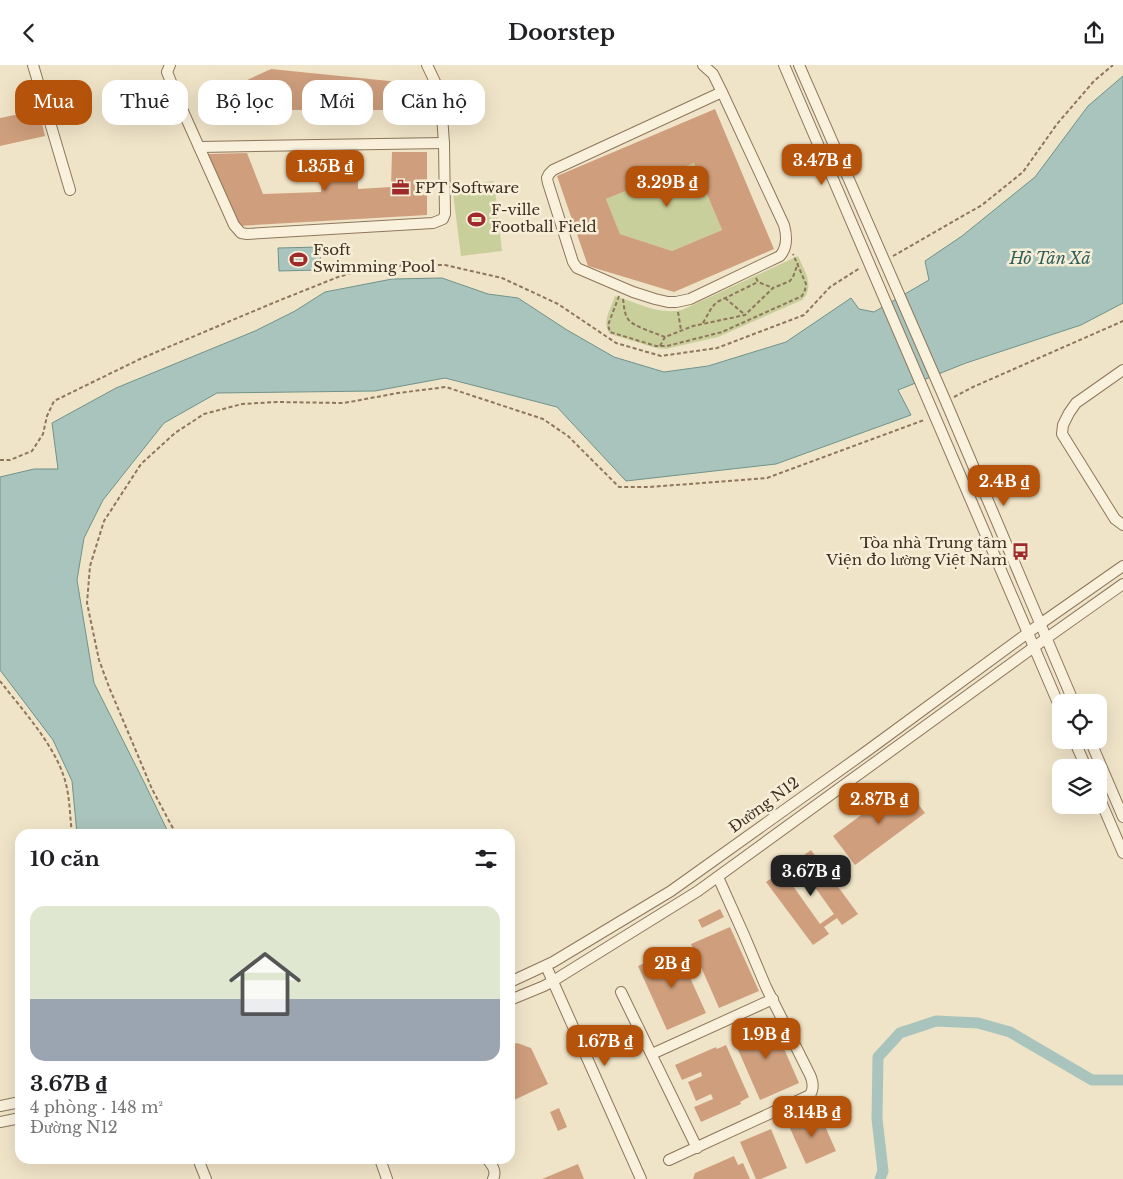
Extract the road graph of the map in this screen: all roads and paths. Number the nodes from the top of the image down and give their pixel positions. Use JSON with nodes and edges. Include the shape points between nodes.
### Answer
{"nodes":[{"id":1,"x":33,"y":65,"type":"edge"},
{"id":2,"x":170,"y":65,"type":"edge"},
{"id":3,"x":427,"y":65,"type":"edge"},
{"id":4,"x":703,"y":65,"type":"edge"},
{"id":5,"x":784,"y":65,"type":"edge"},
{"id":6,"x":799,"y":65,"type":"edge"},
{"id":7,"x":1113,"y":65,"type":"edge"},
{"id":8,"x":722,"y":92,"type":"junction"},
{"id":9,"x":444,"y":143,"type":"junction"},
{"id":10,"x":199,"y":147,"type":"junction"},
{"id":11,"x":70,"y":189,"type":"dead end"},
{"id":12,"x":785,"y":248,"type":"junction"},
{"id":13,"x":884,"y":261,"type":"junction"},
{"id":14,"x":798,"y":263,"type":"junction"},
{"id":15,"x":869,"y":264,"type":"junction"},
{"id":16,"x":752,"y":269,"type":"junction"},
{"id":17,"x":758,"y":282,"type":"junction"},
{"id":18,"x":622,"y":287,"type":"junction"},
{"id":19,"x":773,"y":288,"type":"junction"},
{"id":20,"x":725,"y":298,"type":"junction"},
{"id":21,"x":676,"y":302,"type":"junction"},
{"id":22,"x":746,"y":315,"type":"junction"},
{"id":23,"x":1123,"y":321,"type":"edge"},
{"id":24,"x":703,"y":323,"type":"junction"},
{"id":25,"x":682,"y":331,"type":"junction"},
{"id":26,"x":665,"y":337,"type":"junction"},
{"id":27,"x":660,"y":346,"type":"junction"},
{"id":28,"x":1123,"y":370,"type":"edge"},
{"id":29,"x":946,"y":401,"type":"junction"},
{"id":30,"x":932,"y":412,"type":"junction"},
{"id":31,"x":0,"y":460,"type":"edge"},
{"id":32,"x":1123,"y":525,"type":"edge"},
{"id":33,"x":1123,"y":566,"type":"edge"},
{"id":34,"x":1123,"y":584,"type":"edge"},
{"id":35,"x":1040,"y":624,"type":"junction"},
{"id":36,"x":1028,"y":633,"type":"junction"},
{"id":37,"x":1046,"y":639,"type":"junction"},
{"id":38,"x":1034,"y":647,"type":"junction"},
{"id":39,"x":0,"y":681,"type":"edge"},
{"id":40,"x":1054,"y":694,"type":"edge"},
{"id":41,"x":1070,"y":694,"type":"edge"},
{"id":42,"x":1094,"y":749,"type":"edge"},
{"id":43,"x":1106,"y":814,"type":"edge"},
{"id":44,"x":1123,"y":817,"type":"edge"},
{"id":45,"x":71,"y":829,"type":"edge"},
{"id":46,"x":173,"y":829,"type":"edge"},
{"id":47,"x":1123,"y":853,"type":"edge"},
{"id":48,"x":718,"y":877,"type":"junction"},
{"id":49,"x":546,"y":965,"type":"junction"},
{"id":50,"x":515,"y":980,"type":"edge"},
{"id":51,"x":553,"y":981,"type":"junction"},
{"id":52,"x":621,"y":992,"type":"dead end"},
{"id":53,"x":515,"y":998,"type":"edge"},
{"id":54,"x":772,"y":999,"type":"junction"},
{"id":55,"x":652,"y":1054,"type":"junction"},
{"id":56,"x":15,"y":1103,"type":"edge"},
{"id":57,"x":0,"y":1106,"type":"edge"},
{"id":58,"x":15,"y":1119,"type":"edge"},
{"id":59,"x":0,"y":1122,"type":"edge"},
{"id":60,"x":697,"y":1147,"type":"junction"},
{"id":61,"x":669,"y":1160,"type":"dead end"},
{"id":62,"x":200,"y":1164,"type":"edge"},
{"id":63,"x":382,"y":1164,"type":"edge"},
{"id":64,"x":491,"y":1164,"type":"edge"},
{"id":65,"x":206,"y":1179,"type":"edge"},
{"id":66,"x":387,"y":1179,"type":"edge"},
{"id":67,"x":494,"y":1179,"type":"edge"},
{"id":68,"x":641,"y":1179,"type":"edge"}],
"edges":[{"from":1,"to":11,"type":"street"},
{"from":2,"to":10,"type":"street","via":[[167,72]]},
{"from":3,"to":9,"type":"street","via":[[438,88]]},
{"from":4,"to":8,"type":"street","via":[[713,74]]},
{"from":5,"to":15,"type":"street"},
{"from":6,"to":13,"type":"street"},
{"from":7,"to":13,"type":"path","via":[[1094,81],[1057,124],[1023,172],[982,205]]},
{"from":8,"to":12,"type":"street","via":[[784,225],[787,235]]},
{"from":8,"to":18,"type":"street","via":[[549,174],[548,183],[573,262],[577,268]]},
{"from":9,"to":10,"type":"street"},
{"from":9,"to":10,"type":"street","via":[[445,213],[437,223],[247,235],[234,225]]},
{"from":12,"to":14,"type":"path","via":[[794,254]]},
{"from":12,"to":16,"type":"street","via":[[780,256]]},
{"from":13,"to":29,"type":"street"},
{"from":14,"to":19,"type":"path","via":[[790,281]]},
{"from":14,"to":27,"type":"path","via":[[806,284],[802,296],[722,332]]},
{"from":15,"to":30,"type":"street"},
{"from":15,"to":31,"type":"path","via":[[830,287],[804,315],[717,348],[661,356],[616,343],[558,304],[502,278],[445,265],[376,267],[338,277],[264,307],[140,359],[54,401],[43,434],[32,451]]},
{"from":16,"to":17,"type":"path"},
{"from":16,"to":21,"type":"street","via":[[690,299]]},
{"from":17,"to":19,"type":"path"},
{"from":17,"to":20,"type":"path"},
{"from":18,"to":21,"type":"street","via":[[655,299]]},
{"from":18,"to":26,"type":"path","via":[[628,319]]},
{"from":18,"to":27,"type":"path","via":[[608,325],[610,332]]},
{"from":19,"to":22,"type":"path"},
{"from":20,"to":22,"type":"path"},
{"from":20,"to":24,"type":"path","via":[[712,307]]},
{"from":21,"to":25,"type":"path"},
{"from":22,"to":24,"type":"path"},
{"from":23,"to":29,"type":"path"},
{"from":24,"to":25,"type":"path"},
{"from":25,"to":26,"type":"path"},
{"from":26,"to":27,"type":"path"},
{"from":28,"to":32,"type":"street","via":[[1076,403],[1063,425],[1062,435],[1115,519]]},
{"from":29,"to":35,"type":"street"},
{"from":30,"to":36,"type":"street"},
{"from":30,"to":46,"type":"path","via":[[929,418],[767,478],[649,487],[619,487],[568,436],[543,419],[446,387],[344,403],[277,401],[242,404],[204,414],[175,433],[141,464],[104,521],[90,566],[87,603],[99,660],[109,687],[152,789]]},
{"from":33,"to":35,"type":"street","name":"Đường N12"},
{"from":34,"to":37,"type":"street","name":"Đường N12"},
{"from":35,"to":36,"type":"street","name":"Đường N12"},
{"from":35,"to":37,"type":"street"},
{"from":36,"to":38,"type":"street"},
{"from":36,"to":49,"type":"street","name":"Đường N12","via":[[670,891]]},
{"from":37,"to":38,"type":"street","name":"Đường N12"},
{"from":37,"to":41,"type":"street"},
{"from":38,"to":40,"type":"street"},
{"from":38,"to":48,"type":"street","name":"Đường N12"},
{"from":39,"to":45,"type":"path","via":[[60,764],[67,785]]},
{"from":42,"to":44,"type":"street"},
{"from":43,"to":47,"type":"street"},
{"from":48,"to":51,"type":"street","name":"Đường N12"},
{"from":48,"to":54,"type":"street"},
{"from":49,"to":50,"type":"street","name":"Đường N12"},
{"from":49,"to":51,"type":"street"},
{"from":51,"to":53,"type":"street","name":"Đường N12"},
{"from":51,"to":68,"type":"street"},
{"from":52,"to":55,"type":"street"},
{"from":54,"to":55,"type":"street"},
{"from":54,"to":60,"type":"street","via":[[811,1078],[810,1095]]},
{"from":55,"to":60,"type":"street"},
{"from":56,"to":57,"type":"street"},
{"from":58,"to":59,"type":"street"},
{"from":60,"to":61,"type":"street"},
{"from":62,"to":65,"type":"street"},
{"from":63,"to":66,"type":"street"},
{"from":64,"to":67,"type":"street"}]}
